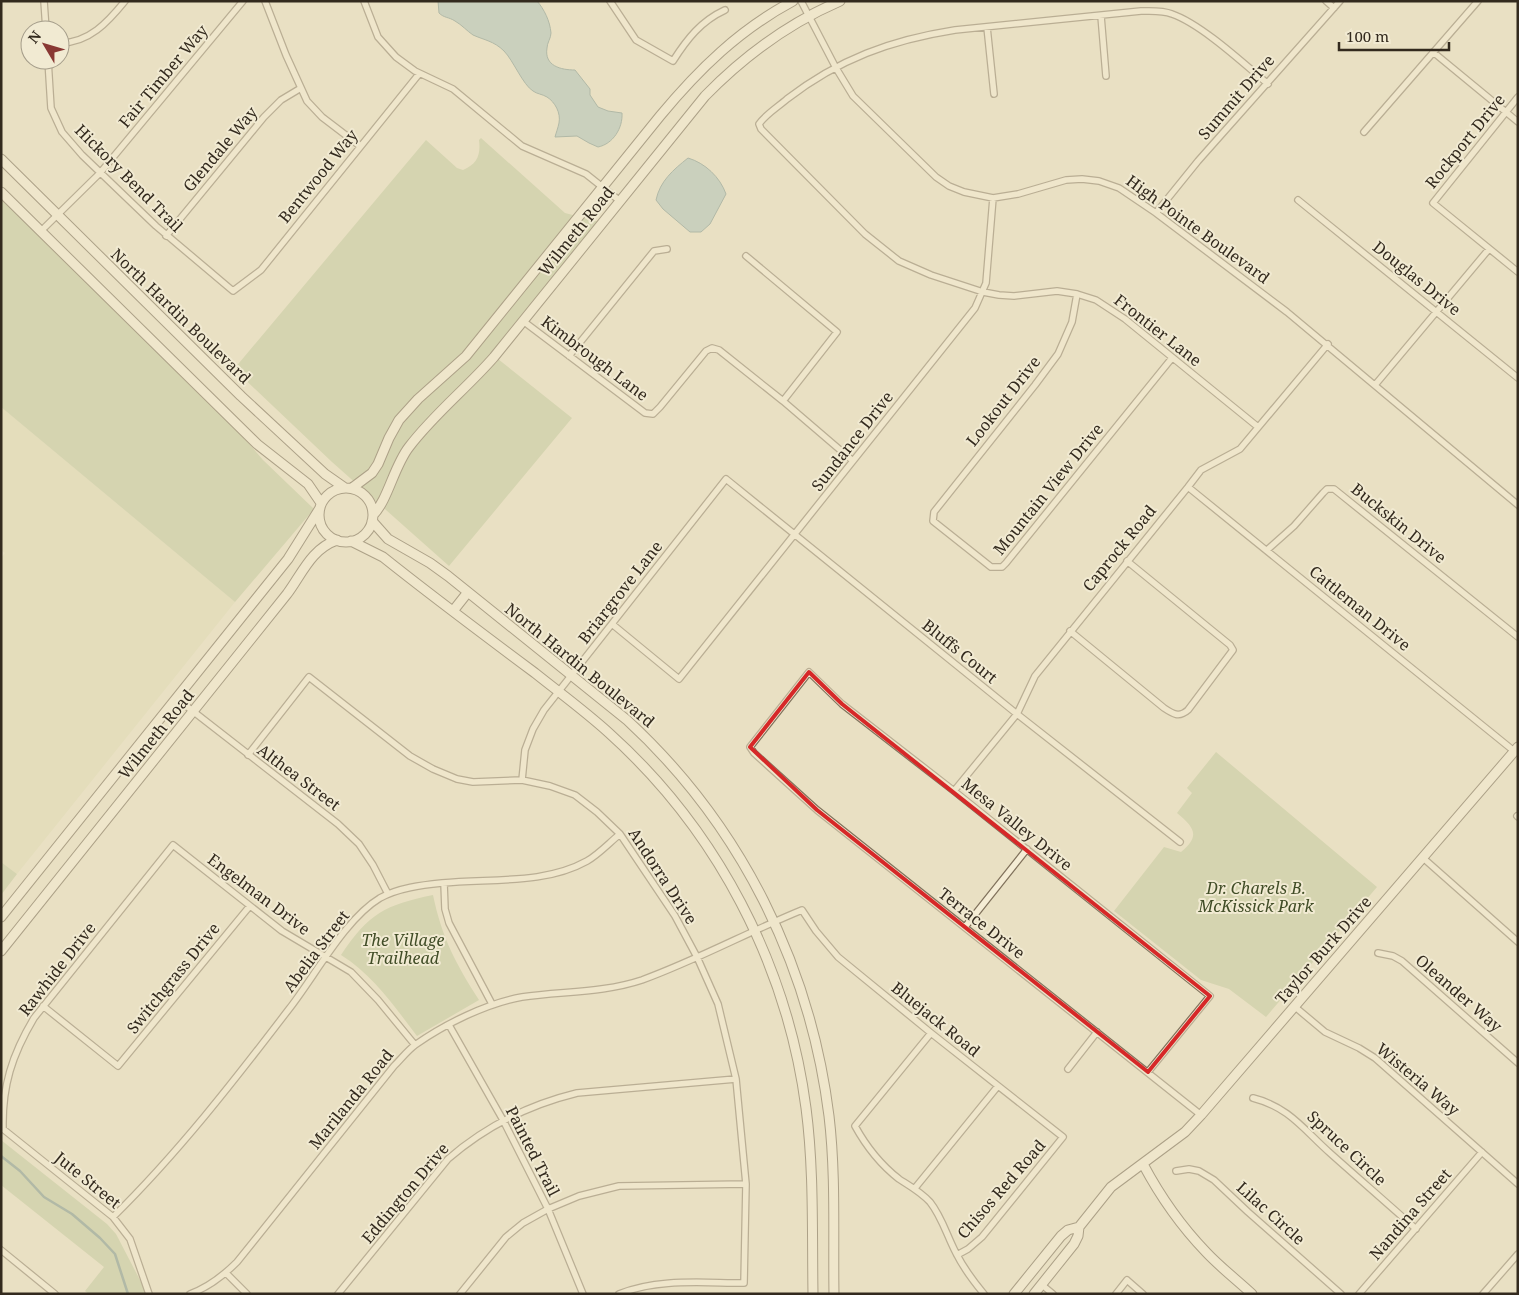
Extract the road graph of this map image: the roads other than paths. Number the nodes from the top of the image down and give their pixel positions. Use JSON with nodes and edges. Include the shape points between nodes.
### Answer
{"nodes":[{"id":1,"x":44,"y":1,"type":"edge"},
{"id":2,"x":124,"y":1,"type":"edge"},
{"id":3,"x":243,"y":1,"type":"edge"},
{"id":4,"x":265,"y":1,"type":"edge"},
{"id":5,"x":364,"y":1,"type":"edge"},
{"id":6,"x":610,"y":1,"type":"edge"},
{"id":7,"x":793,"y":1,"type":"edge"},
{"id":8,"x":801,"y":1,"type":"edge"},
{"id":9,"x":840,"y":1,"type":"edge"},
{"id":10,"x":1326,"y":1,"type":"edge"},
{"id":11,"x":1340,"y":1,"type":"edge"},
{"id":12,"x":1478,"y":1,"type":"edge"},
{"id":13,"x":1334,"y":8,"type":"junction"},
{"id":14,"x":725,"y":10,"type":"dead end"},
{"id":15,"x":809,"y":16,"type":"junction"},
{"id":16,"x":1100,"y":16,"type":"junction"},
{"id":17,"x":45,"y":20,"type":"edge"},
{"id":18,"x":987,"y":27,"type":"junction"},
{"id":19,"x":70,"y":43,"type":"edge"},
{"id":20,"x":1433,"y":52,"type":"junction"},
{"id":21,"x":836,"y":68,"type":"junction"},
{"id":22,"x":49,"y":70,"type":"edge"},
{"id":23,"x":420,"y":74,"type":"junction"},
{"id":24,"x":1106,"y":76,"type":"dead end"},
{"id":25,"x":1268,"y":84,"type":"junction"},
{"id":26,"x":301,"y":88,"type":"junction"},
{"id":27,"x":994,"y":94,"type":"dead end"},
{"id":28,"x":1518,"y":97,"type":"edge"},
{"id":29,"x":1506,"y":111,"type":"junction"},
{"id":30,"x":1518,"y":122,"type":"edge"},
{"id":31,"x":1364,"y":132,"type":"dead end"},
{"id":32,"x":360,"y":146,"type":"junction"},
{"id":33,"x":1,"y":159,"type":"edge"},
{"id":34,"x":100,"y":172,"type":"junction"},
{"id":35,"x":603,"y":187,"type":"junction"},
{"id":36,"x":1,"y":192,"type":"edge"},
{"id":37,"x":993,"y":198,"type":"junction"},
{"id":38,"x":1298,"y":200,"type":"dead end"},
{"id":39,"x":620,"y":201,"type":"junction"},
{"id":40,"x":1156,"y":213,"type":"junction"},
{"id":41,"x":57,"y":216,"type":"junction"},
{"id":42,"x":41,"y":231,"type":"junction"},
{"id":43,"x":166,"y":236,"type":"junction"},
{"id":44,"x":667,"y":249,"type":"dead end"},
{"id":45,"x":1489,"y":249,"type":"junction"},
{"id":46,"x":746,"y":256,"type":"dead end"},
{"id":47,"x":1518,"y":272,"type":"edge"},
{"id":48,"x":233,"y":291,"type":"joint"},
{"id":49,"x":983,"y":292,"type":"junction"},
{"id":50,"x":1078,"y":294,"type":"junction"},
{"id":51,"x":1436,"y":312,"type":"junction"},
{"id":52,"x":523,"y":321,"type":"junction"},
{"id":53,"x":1328,"y":344,"type":"junction"},
{"id":54,"x":569,"y":356,"type":"junction"},
{"id":55,"x":1172,"y":358,"type":"junction"},
{"id":56,"x":1518,"y":378,"type":"edge"},
{"id":57,"x":1375,"y":385,"type":"junction"},
{"id":58,"x":783,"y":400,"type":"junction"},
{"id":59,"x":1258,"y":427,"type":"junction"},
{"id":60,"x":853,"y":461,"type":"junction"},
{"id":61,"x":726,"y":479,"type":"joint"},
{"id":62,"x":1188,"y":487,"type":"junction"},
{"id":63,"x":348,"y":488,"type":"junction"},
{"id":64,"x":1516,"y":502,"type":"edge"},
{"id":65,"x":321,"y":506,"type":"junction"},
{"id":66,"x":932,"y":516,"type":"joint"},
{"id":67,"x":372,"y":518,"type":"junction"},
{"id":68,"x":795,"y":535,"type":"junction"},
{"id":69,"x":337,"y":540,"type":"junction"},
{"id":70,"x":351,"y":541,"type":"junction"},
{"id":71,"x":1267,"y":550,"type":"junction"},
{"id":72,"x":1127,"y":562,"type":"junction"},
{"id":73,"x":468,"y":592,"type":"junction"},
{"id":74,"x":453,"y":611,"type":"junction"},
{"id":75,"x":612,"y":624,"type":"junction"},
{"id":76,"x":1070,"y":631,"type":"junction"},
{"id":77,"x":1518,"y":637,"type":"edge"},
{"id":78,"x":572,"y":674,"type":"junction"},
{"id":79,"x":558,"y":692,"type":"junction"},
{"id":80,"x":176,"y":698,"type":"junction"},
{"id":81,"x":193,"y":712,"type":"junction"},
{"id":82,"x":1017,"y":714,"type":"junction"},
{"id":83,"x":750,"y":747,"type":"joint"},
{"id":84,"x":1516,"y":749,"type":"edge"},
{"id":85,"x":248,"y":755,"type":"junction"},
{"id":86,"x":522,"y":780,"type":"junction"},
{"id":87,"x":954,"y":790,"type":"junction"},
{"id":88,"x":620,"y":834,"type":"junction"},
{"id":89,"x":1180,"y":842,"type":"dead end"},
{"id":90,"x":173,"y":845,"type":"joint"},
{"id":91,"x":1027,"y":849,"type":"junction"},
{"id":92,"x":1422,"y":857,"type":"junction"},
{"id":93,"x":444,"y":883,"type":"junction"},
{"id":94,"x":388,"y":894,"type":"junction"},
{"id":95,"x":249,"y":907,"type":"junction"},
{"id":96,"x":802,"y":910,"type":"joint"},
{"id":97,"x":1,"y":917,"type":"edge"},
{"id":98,"x":774,"y":922,"type":"junction"},
{"id":99,"x":965,"y":927,"type":"junction"},
{"id":100,"x":755,"y":930,"type":"junction"},
{"id":101,"x":1518,"y":942,"type":"edge"},
{"id":102,"x":1,"y":951,"type":"edge"},
{"id":103,"x":1378,"y":953,"type":"dead end"},
{"id":104,"x":327,"y":957,"type":"junction"},
{"id":105,"x":697,"y":957,"type":"junction"},
{"id":106,"x":492,"y":1004,"type":"junction"},
{"id":107,"x":43,"y":1006,"type":"junction"},
{"id":108,"x":1294,"y":1006,"type":"junction"},
{"id":109,"x":449,"y":1025,"type":"junction"},
{"id":110,"x":1097,"y":1032,"type":"junction"},
{"id":111,"x":931,"y":1033,"type":"junction"},
{"id":112,"x":414,"y":1046,"type":"junction"},
{"id":113,"x":1518,"y":1062,"type":"edge"},
{"id":114,"x":1068,"y":1069,"type":"dead end"},
{"id":115,"x":1148,"y":1072,"type":"junction"},
{"id":116,"x":4,"y":1079,"type":"edge"},
{"id":117,"x":736,"y":1079,"type":"junction"},
{"id":118,"x":998,"y":1086,"type":"junction"},
{"id":119,"x":1254,"y":1098,"type":"dead end"},
{"id":120,"x":1201,"y":1115,"type":"junction"},
{"id":121,"x":503,"y":1120,"type":"junction"},
{"id":122,"x":3,"y":1129,"type":"joint"},
{"id":123,"x":1063,"y":1138,"type":"joint"},
{"id":124,"x":1482,"y":1152,"type":"junction"},
{"id":125,"x":1143,"y":1164,"type":"junction"},
{"id":126,"x":1176,"y":1171,"type":"dead end"},
{"id":127,"x":746,"y":1184,"type":"junction"},
{"id":128,"x":1518,"y":1184,"type":"edge"},
{"id":129,"x":915,"y":1188,"type":"junction"},
{"id":130,"x":548,"y":1209,"type":"junction"},
{"id":131,"x":113,"y":1217,"type":"junction"},
{"id":132,"x":1079,"y":1227,"type":"junction"},
{"id":133,"x":1416,"y":1229,"type":"junction"},
{"id":134,"x":1,"y":1250,"type":"edge"},
{"id":135,"x":1518,"y":1254,"type":"edge"},
{"id":136,"x":957,"y":1255,"type":"junction"},
{"id":137,"x":226,"y":1273,"type":"junction"},
{"id":138,"x":1041,"y":1284,"type":"junction"},
{"id":139,"x":55,"y":1294,"type":"edge"},
{"id":140,"x":149,"y":1294,"type":"edge"},
{"id":141,"x":190,"y":1294,"type":"edge"},
{"id":142,"x":247,"y":1294,"type":"edge"},
{"id":143,"x":338,"y":1294,"type":"edge"},
{"id":144,"x":460,"y":1294,"type":"edge"},
{"id":145,"x":583,"y":1294,"type":"edge"},
{"id":146,"x":619,"y":1294,"type":"edge"},
{"id":147,"x":813,"y":1294,"type":"edge"},
{"id":148,"x":834,"y":1294,"type":"edge"},
{"id":149,"x":984,"y":1294,"type":"edge"},
{"id":150,"x":1014,"y":1294,"type":"edge"},
{"id":151,"x":1034,"y":1294,"type":"edge"},
{"id":152,"x":1053,"y":1294,"type":"edge"},
{"id":153,"x":1116,"y":1294,"type":"edge"},
{"id":154,"x":1143,"y":1294,"type":"edge"},
{"id":155,"x":1252,"y":1294,"type":"edge"},
{"id":156,"x":1341,"y":1294,"type":"edge"},
{"id":157,"x":1359,"y":1294,"type":"edge"},
{"id":158,"x":1483,"y":1294,"type":"edge"}],
"edges":[{"from":1,"to":17,"type":"street"},
{"from":2,"to":19,"type":"street","via":[[108,21],[88,36]]},
{"from":3,"to":34,"type":"street","name":"Fair Timber Way"},
{"from":4,"to":26,"type":"street"},
{"from":5,"to":23,"type":"street","via":[[378,37],[396,57]]},
{"from":6,"to":14,"type":"street","via":[[636,40],[673,61],[695,30]]},
{"from":7,"to":35,"type":"main road","name":"Wilmeth Road","via":[[742,34],[702,68]]},
{"from":8,"to":15,"type":"street","name":"High Pointe Boulevard"},
{"from":9,"to":15,"type":"main road","name":"Wilmeth Road"},
{"from":10,"to":13,"type":"street"},
{"from":11,"to":13,"type":"street","name":"Summit Drive"},
{"from":12,"to":20,"type":"street"},
{"from":13,"to":25,"type":"street","name":"Summit Drive"},
{"from":15,"to":21,"type":"street","name":"High Pointe Boulevard"},
{"from":15,"to":39,"type":"main road","name":"Wilmeth Road","via":[[762,46],[718,82]]},
{"from":16,"to":18,"type":"street"},
{"from":16,"to":24,"type":"street"},
{"from":16,"to":25,"type":"street","via":[[1154,11],[1170,13],[1203,32]]},
{"from":18,"to":21,"type":"street","via":[[900,41],[872,50]]},
{"from":18,"to":27,"type":"street"},
{"from":20,"to":29,"type":"street"},
{"from":20,"to":31,"type":"street"},
{"from":21,"to":37,"type":"street","name":"High Pointe Boulevard","via":[[859,102],[936,177],[964,192]]},
{"from":21,"to":49,"type":"street","name":"Frontier Lane","via":[[808,84],[762,119],[760,129],[865,234],[899,261]]},
{"from":22,"to":34,"type":"street","name":"Hickory Bend Trail","via":[[51,108],[62,132]]},
{"from":23,"to":32,"type":"street","name":"Bentwood Way"},
{"from":23,"to":35,"type":"street","via":[[453,89],[522,146],[580,171]]},
{"from":25,"to":40,"type":"street","name":"Summit Drive"},
{"from":26,"to":32,"type":"street","via":[[307,101],[322,117]]},
{"from":26,"to":43,"type":"street","name":"Glendale Way","via":[[281,100],[264,117]]},
{"from":28,"to":29,"type":"street","name":"Rockport Drive"},
{"from":29,"to":30,"type":"street"},
{"from":29,"to":45,"type":"street","name":"Rockport Drive","via":[[1433,203]]},
{"from":32,"to":48,"type":"street","name":"Bentwood Way","via":[[260,270]]},
{"from":33,"to":41,"type":"main road","name":"North Hardin Boulevard"},
{"from":34,"to":41,"type":"street","name":"Fair Timber Way"},
{"from":34,"to":43,"type":"street","name":"Hickory Bend Trail"},
{"from":35,"to":39,"type":"street"},
{"from":35,"to":63,"type":"main road","name":"Wilmeth Road","via":[[466,356],[400,420],[372,474]]},
{"from":36,"to":42,"type":"main road"},
{"from":37,"to":40,"type":"street","name":"High Pointe Boulevard","via":[[1066,180],[1090,179],[1119,188]]},
{"from":37,"to":49,"type":"street","name":"Sundance Drive"},
{"from":38,"to":51,"type":"street","name":"Douglas Drive"},
{"from":39,"to":52,"type":"main road","name":"Wilmeth Road"},
{"from":40,"to":53,"type":"street","name":"High Pointe Boulevard"},
{"from":41,"to":42,"type":"street","name":"Fair Timber Way"},
{"from":41,"to":63,"type":"main road","name":"North Hardin Boulevard","via":[[241,396],[325,474]]},
{"from":42,"to":65,"type":"main road","via":[[257,444],[308,484]]},
{"from":43,"to":48,"type":"street","name":"Hickory Bend Trail"},
{"from":44,"to":54,"type":"street","via":[[654,251]]},
{"from":45,"to":47,"type":"street"},
{"from":45,"to":51,"type":"street"},
{"from":46,"to":58,"type":"street","via":[[837,332]]},
{"from":49,"to":50,"type":"street","name":"Frontier Lane","via":[[1007,296],[1056,291]]},
{"from":49,"to":60,"type":"street","name":"Sundance Drive","via":[[968,317]]},
{"from":50,"to":55,"type":"street","name":"Frontier Lane","via":[[1110,308]]},
{"from":50,"to":66,"type":"street","name":"Lookout Drive","via":[[1072,322],[1058,354]]},
{"from":51,"to":56,"type":"street","name":"Douglas Drive"},
{"from":51,"to":57,"type":"street"},
{"from":52,"to":54,"type":"street","name":"Kimbrough Lane"},
{"from":52,"to":67,"type":"main road","name":"Wilmeth Road","via":[[476,378],[408,448]]},
{"from":53,"to":57,"type":"street","name":"High Pointe Boulevard"},
{"from":53,"to":59,"type":"street","name":"Caprock Road"},
{"from":54,"to":58,"type":"street","name":"Kimbrough Lane","via":[[645,413],[652,414],[660,407],[706,351],[712,348],[719,350]]},
{"from":55,"to":59,"type":"street","name":"Frontier Lane"},
{"from":55,"to":66,"type":"street","name":"Mountain View Drive","via":[[1002,567],[991,568],[933,521]]},
{"from":57,"to":64,"type":"street","name":"High Pointe Boulevard"},
{"from":58,"to":60,"type":"street"},
{"from":59,"to":62,"type":"street","name":"Caprock Road","via":[[1240,449],[1201,470]]},
{"from":60,"to":68,"type":"street","name":"Sundance Drive"},
{"from":61,"to":68,"type":"street","name":"Bluffs Court"},
{"from":61,"to":75,"type":"street","name":"Briargrove Lane"},
{"from":62,"to":71,"type":"street","name":"Cattleman Drive"},
{"from":62,"to":72,"type":"street","name":"Caprock Road"},
{"from":63,"to":65,"type":"main road","via":[[330,492]]},
{"from":63,"to":67,"type":"main road","via":[[366,497],[372,507]]},
{"from":65,"to":69,"type":"main road","via":[[322,528]]},
{"from":65,"to":80,"type":"main road","name":"Wilmeth Road","via":[[288,559]]},
{"from":67,"to":70,"type":"main road","via":[[366,533]]},
{"from":67,"to":73,"type":"main road","name":"North Hardin Boulevard","via":[[388,540],[430,563]]},
{"from":68,"to":75,"type":"street","name":"Sundance Drive","via":[[680,679]]},
{"from":68,"to":82,"type":"street","name":"Bluffs Court"},
{"from":69,"to":70,"type":"main road"},
{"from":69,"to":81,"type":"main road","name":"Wilmeth Road","via":[[316,552],[287,594]]},
{"from":70,"to":74,"type":"main road","name":"North Hardin Boulevard","via":[[383,557]]},
{"from":71,"to":77,"type":"street","name":"Buckskin Drive","via":[[1327,490],[1334,489]]},
{"from":71,"to":84,"type":"street","name":"Cattleman Drive"},
{"from":72,"to":76,"type":"street","name":"Caprock Road"},
{"from":72,"to":76,"type":"street","via":[[1233,650],[1188,710],[1176,715],[1164,708]]},
{"from":73,"to":74,"type":"main road"},
{"from":73,"to":78,"type":"main road","name":"North Hardin Boulevard"},
{"from":74,"to":79,"type":"main road","name":"North Hardin Boulevard"},
{"from":75,"to":78,"type":"street","name":"Briargrove Lane"},
{"from":76,"to":82,"type":"street","name":"Caprock Road","via":[[1035,676]]},
{"from":78,"to":79,"type":"street","name":"Briargrove Lane"},
{"from":78,"to":98,"type":"main road","name":"North Hardin Boulevard","via":[[638,729],[691,788],[734,848]]},
{"from":79,"to":86,"type":"street","name":"Briargrove Lane","via":[[533,729],[525,750]]},
{"from":79,"to":100,"type":"main road","name":"North Hardin Boulevard","via":[[618,741],[677,804],[718,861]]},
{"from":80,"to":81,"type":"street","name":"Althea Street"},
{"from":80,"to":97,"type":"main road","name":"Wilmeth Road"},
{"from":81,"to":85,"type":"street","name":"Althea Street"},
{"from":81,"to":102,"type":"main road","name":"Wilmeth Road"},
{"from":82,"to":87,"type":"street","name":"Caprock Road"},
{"from":82,"to":89,"type":"street","name":"Bluffs Court"},
{"from":83,"to":87,"type":"street","name":"Mesa Valley Drive","via":[[810,672],[842,704]]},
{"from":83,"to":99,"type":"street","name":"Terrace Drive","via":[[818,810]]},
{"from":84,"to":92,"type":"main road","name":"Taylor Burk Drive"},
{"from":85,"to":86,"type":"street","name":"Andorra Drive","via":[[309,677],[410,756],[433,770],[474,782]]},
{"from":85,"to":94,"type":"street","name":"Althea Street","via":[[359,844]]},
{"from":86,"to":88,"type":"street","name":"Andorra Drive","via":[[575,796]]},
{"from":87,"to":91,"type":"street","name":"Mesa Valley Drive"},
{"from":88,"to":93,"type":"street","name":"Abelia Street","via":[[587,861],[567,869],[535,877]]},
{"from":88,"to":105,"type":"street","name":"Andorra Drive"},
{"from":90,"to":95,"type":"street","name":"Engelman Drive"},
{"from":90,"to":107,"type":"street","name":"Rawhide Drive"},
{"from":91,"to":99,"type":"street"},
{"from":91,"to":115,"type":"street","name":"Mesa Valley Drive","via":[[1210,996]]},
{"from":92,"to":101,"type":"street"},
{"from":92,"to":108,"type":"main road","name":"Taylor Burk Drive"},
{"from":93,"to":94,"type":"street","name":"Abelia Street","via":[[420,885]]},
{"from":93,"to":106,"type":"street","via":[[449,923]]},
{"from":94,"to":104,"type":"street","name":"Abelia Street","via":[[346,929]]},
{"from":95,"to":104,"type":"street","name":"Engelman Drive"},
{"from":95,"to":107,"type":"street","name":"Switchgrass Drive","via":[[118,1066]]},
{"from":96,"to":98,"type":"street","name":"Marilanda Road"},
{"from":96,"to":111,"type":"street","name":"Bluejack Road","via":[[838,957]]},
{"from":98,"to":100,"type":"street","name":"Marilanda Road"},
{"from":98,"to":148,"type":"main road","name":"North Hardin Boulevard","via":[[804,998],[824,1084],[832,1160]]},
{"from":99,"to":110,"type":"street","name":"Terrace Drive"},
{"from":100,"to":105,"type":"street","name":"Marilanda Road"},
{"from":100,"to":147,"type":"main road","name":"North Hardin Boulevard","via":[[786,1014],[803,1086],[811,1162]]},
{"from":103,"to":113,"type":"street","name":"Oleander Way","via":[[1402,961]]},
{"from":104,"to":112,"type":"street","name":"Engelman Drive","via":[[351,972]]},
{"from":104,"to":131,"type":"street","name":"Abelia Street","via":[[173,1155]]},
{"from":105,"to":106,"type":"street","name":"Marilanda Road","via":[[641,980]]},
{"from":105,"to":117,"type":"street","name":"Andorra Drive","via":[[718,1004]]},
{"from":106,"to":109,"type":"street","name":"Marilanda Road"},
{"from":107,"to":116,"type":"street","name":"Rawhide Drive","via":[[19,1044]]},
{"from":108,"to":120,"type":"main road","name":"Taylor Burk Drive"},
{"from":108,"to":124,"type":"street","name":"Wisteria Way","via":[[1325,1032],[1375,1058]]},
{"from":109,"to":112,"type":"street","name":"Marilanda Road"},
{"from":109,"to":121,"type":"street","name":"Painted Trail"},
{"from":110,"to":114,"type":"street"},
{"from":110,"to":115,"type":"street","name":"Terrace Drive"},
{"from":111,"to":118,"type":"street","name":"Bluejack Road"},
{"from":111,"to":129,"type":"street","via":[[855,1126],[865,1144],[880,1160]]},
{"from":112,"to":137,"type":"street","name":"Marilanda Road","via":[[394,1066]]},
{"from":115,"to":120,"type":"street","name":"Terrace Drive"},
{"from":116,"to":122,"type":"street","name":"Rawhide Drive"},
{"from":117,"to":121,"type":"street","name":"Eddington Drive","via":[[577,1093],[552,1099]]},
{"from":117,"to":127,"type":"street","name":"Andorra Drive"},
{"from":118,"to":123,"type":"street","name":"Bluejack Road"},
{"from":118,"to":129,"type":"street"},
{"from":119,"to":133,"type":"street","name":"Spruce Circle","via":[[1268,1102],[1295,1118]]},
{"from":120,"to":125,"type":"main road","name":"Taylor Burk Drive","via":[[1185,1132]]},
{"from":121,"to":130,"type":"street","name":"Painted Trail"},
{"from":121,"to":143,"type":"street","name":"Eddington Drive","via":[[468,1142],[448,1160]]},
{"from":122,"to":131,"type":"street","name":"Jute Street"},
{"from":123,"to":136,"type":"street","name":"Chisos Red Road","via":[[982,1237]]},
{"from":124,"to":128,"type":"street","name":"Wisteria Way"},
{"from":124,"to":133,"type":"street","name":"Nandina Street"},
{"from":125,"to":132,"type":"main road","name":"Taylor Burk Drive","via":[[1112,1187]]},
{"from":125,"to":155,"type":"main road","via":[[1159,1193],[1206,1253]]},
{"from":126,"to":156,"type":"street","name":"Lilac Circle","via":[[1199,1171],[1214,1180]]},
{"from":127,"to":130,"type":"street","via":[[619,1186],[579,1196]]},
{"from":127,"to":146,"type":"street","name":"Andorra Drive","via":[[744,1283],[663,1283]]},
{"from":129,"to":136,"type":"street","via":[[930,1202]]},
{"from":130,"to":144,"type":"street","via":[[506,1237]]},
{"from":130,"to":145,"type":"street","name":"Painted Trail"},
{"from":131,"to":140,"type":"street","name":"Jute Street","via":[[130,1239]]},
{"from":132,"to":138,"type":"main road","via":[[1074,1244]]},
{"from":132,"to":150,"type":"main road","via":[[1061,1236]]},
{"from":133,"to":157,"type":"street","name":"Nandina Street"},
{"from":134,"to":139,"type":"street"},
{"from":135,"to":158,"type":"street"},
{"from":136,"to":149,"type":"street"},
{"from":137,"to":141,"type":"street","name":"Marilanda Road"},
{"from":137,"to":142,"type":"street"},
{"from":138,"to":151,"type":"main road"},
{"from":138,"to":152,"type":"street"},
{"from":153,"to":154,"type":"street","via":[[1126,1280]]}]}
